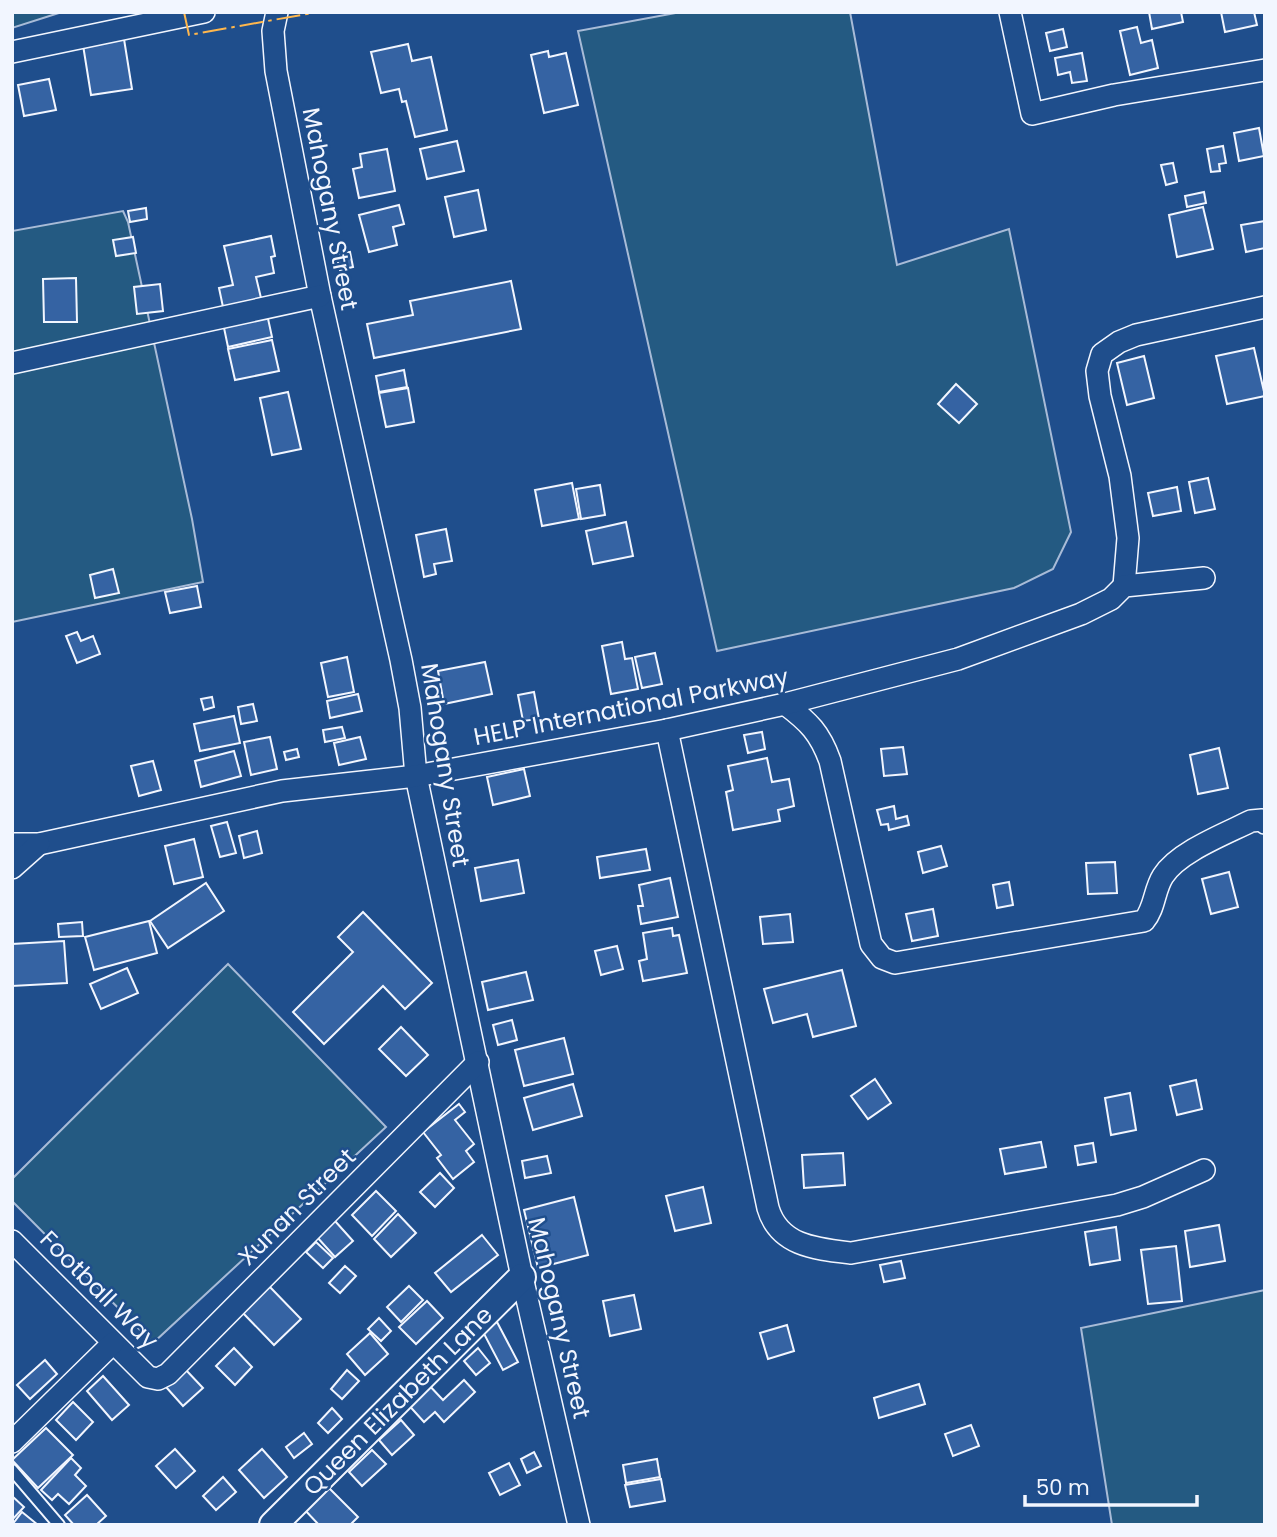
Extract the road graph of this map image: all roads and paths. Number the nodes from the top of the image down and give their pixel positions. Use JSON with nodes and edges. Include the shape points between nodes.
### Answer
{"nodes":[{"id":1,"x":204,"y":12,"type":"edge"},
{"id":2,"x":1010,"y":12,"type":"edge"},
{"id":3,"x":277,"y":13,"type":"edge"},
{"id":4,"x":12,"y":52,"type":"edge"},
{"id":5,"x":1265,"y":70,"type":"edge"},
{"id":6,"x":320,"y":296,"type":"junction"},
{"id":7,"x":1265,"y":307,"type":"edge"},
{"id":8,"x":12,"y":363,"type":"edge"},
{"id":9,"x":1204,"y":578,"type":"dead end"},
{"id":10,"x":1124,"y":586,"type":"junction"},
{"id":11,"x":785,"y":704,"type":"junction"},
{"id":12,"x":667,"y":730,"type":"junction"},
{"id":13,"x":416,"y":776,"type":"junction"},
{"id":14,"x":1265,"y":823,"type":"edge"},
{"id":15,"x":12,"y":844,"type":"edge"},
{"id":16,"x":39,"y":844,"type":"junction"},
{"id":17,"x":12,"y":868,"type":"edge"},
{"id":18,"x":478,"y":1062,"type":"junction"},
{"id":19,"x":1204,"y":1170,"type":"dead end"},
{"id":20,"x":12,"y":1241,"type":"edge"},
{"id":21,"x":522,"y":1277,"type":"junction"},
{"id":22,"x":113,"y":1343,"type":"junction"},
{"id":23,"x":148,"y":1377,"type":"joint"},
{"id":24,"x":12,"y":1442,"type":"edge"},
{"id":25,"x":12,"y":1470,"type":"edge"},
{"id":26,"x":59,"y":1525,"type":"edge"},
{"id":27,"x":273,"y":1525,"type":"edge"},
{"id":28,"x":579,"y":1525,"type":"edge"}],
"edges":[{"from":1,"to":4,"type":"street"},
{"from":2,"to":5,"type":"street","via":[[1032,114]]},
{"from":3,"to":6,"type":"street","name":"Mahogany Street","via":[[273,32],[276,71]]},
{"from":6,"to":8,"type":"street"},
{"from":6,"to":13,"type":"street","name":"Mahogany Street","via":[[401,660]]},
{"from":7,"to":10,"type":"street","via":[[1136,334],[1102,354],[1097,371],[1100,396],[1120,475],[1128,538]]},
{"from":9,"to":10,"type":"street"},
{"from":10,"to":11,"type":"street","name":"HELP International Parkway","via":[[1111,599],[1082,614],[958,659]]},
{"from":11,"to":12,"type":"street","name":"HELP International Parkway"},
{"from":11,"to":14,"type":"street","via":[[815,729],[824,743],[871,944],[882,958],[895,964],[1144,921],[1159,882],[1178,859],[1251,821]]},
{"from":12,"to":13,"type":"street","name":"HELP International Parkway"},
{"from":12,"to":19,"type":"street","via":[[768,1208],[779,1232],[793,1241],[851,1254],[1117,1206]]},
{"from":13,"to":16,"type":"street","name":"HELP International Parkway","via":[[282,791]]},
{"from":13,"to":18,"type":"street","name":"Mahogany Street"},
{"from":15,"to":16,"type":"street","name":"HELP International Parkway"},
{"from":16,"to":17,"type":"street"},
{"from":18,"to":21,"type":"street","name":"Mahogany Street"},
{"from":18,"to":23,"type":"street","name":"Xunan Street","via":[[168,1374]]},
{"from":20,"to":22,"type":"street","name":"Football Way"},
{"from":21,"to":27,"type":"street","name":"Queen Elizabeth Lane"},
{"from":21,"to":28,"type":"street","name":"Mahogany Street"},
{"from":22,"to":23,"type":"street","name":"Football Way"},
{"from":22,"to":24,"type":"street"},
{"from":25,"to":26,"type":"lane"}]}
